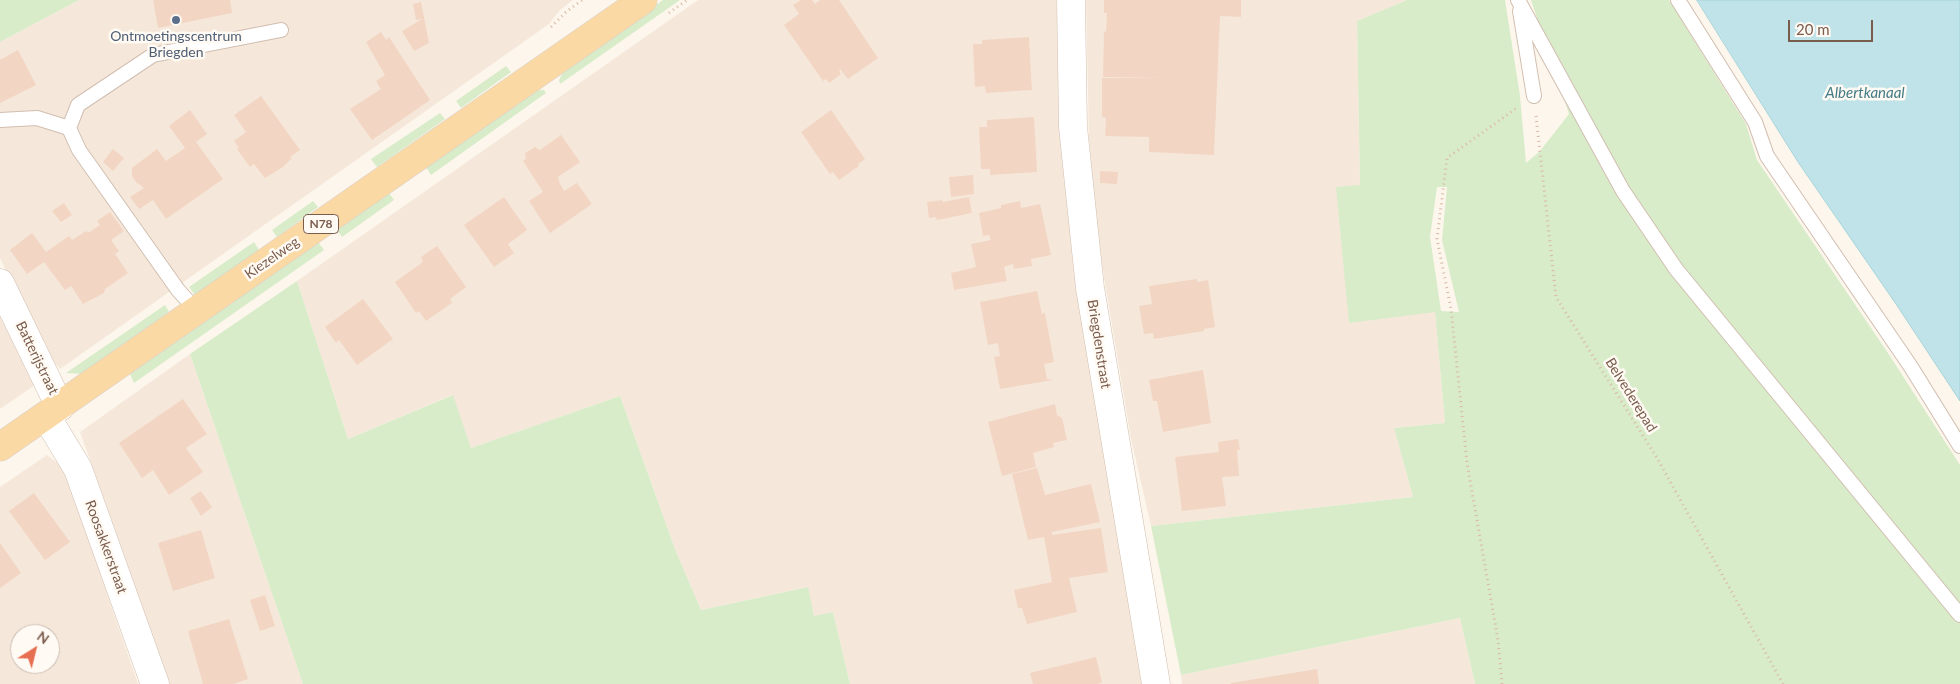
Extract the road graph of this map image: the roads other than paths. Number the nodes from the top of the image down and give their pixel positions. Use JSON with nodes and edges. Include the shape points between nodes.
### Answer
{"nodes":[{"id":1,"x":643,"y":0,"type":"edge"},
{"id":2,"x":1070,"y":0,"type":"edge"},
{"id":3,"x":1518,"y":0,"type":"edge"},
{"id":4,"x":1678,"y":0,"type":"edge"},
{"id":5,"x":281,"y":30,"type":"dead end"},
{"id":6,"x":1534,"y":96,"type":"road end"},
{"id":7,"x":0,"y":120,"type":"edge"},
{"id":8,"x":69,"y":128,"type":"junction"},
{"id":9,"x":0,"y":283,"type":"edge"},
{"id":10,"x":197,"y":311,"type":"junction"},
{"id":11,"x":53,"y":411,"type":"junction"},
{"id":12,"x":1960,"y":446,"type":"edge"},
{"id":13,"x":0,"y":448,"type":"edge"},
{"id":14,"x":1960,"y":615,"type":"edge"},
{"id":15,"x":155,"y":684,"type":"edge"},
{"id":16,"x":1156,"y":684,"type":"edge"}],
"edges":[{"from":1,"to":10,"type":"main road","name":"Kiezelweg","number":"N78"},
{"from":2,"to":16,"type":"street","name":"Briegdenstraat","via":[[1073,127],[1090,288]]},
{"from":3,"to":6,"type":"lane"},
{"from":3,"to":14,"type":"lane","via":[[1623,191],[1676,269]]},
{"from":4,"to":12,"type":"lane","via":[[1755,122],[1767,156],[1911,367]]},
{"from":5,"to":8,"type":"lane","via":[[153,54],[78,105]]},
{"from":7,"to":8,"type":"lane","via":[[37,118]]},
{"from":8,"to":10,"type":"lane","via":[[85,158],[178,290]]},
{"from":9,"to":11,"type":"street","name":"Batterijstraat"},
{"from":10,"to":11,"type":"main road","name":"Kiezelweg","number":"N78"},
{"from":11,"to":13,"type":"main road","name":"Kiezelweg","number":"N78"},
{"from":11,"to":15,"type":"street","name":"Roosakkerstraat","via":[[78,469]]}]}
